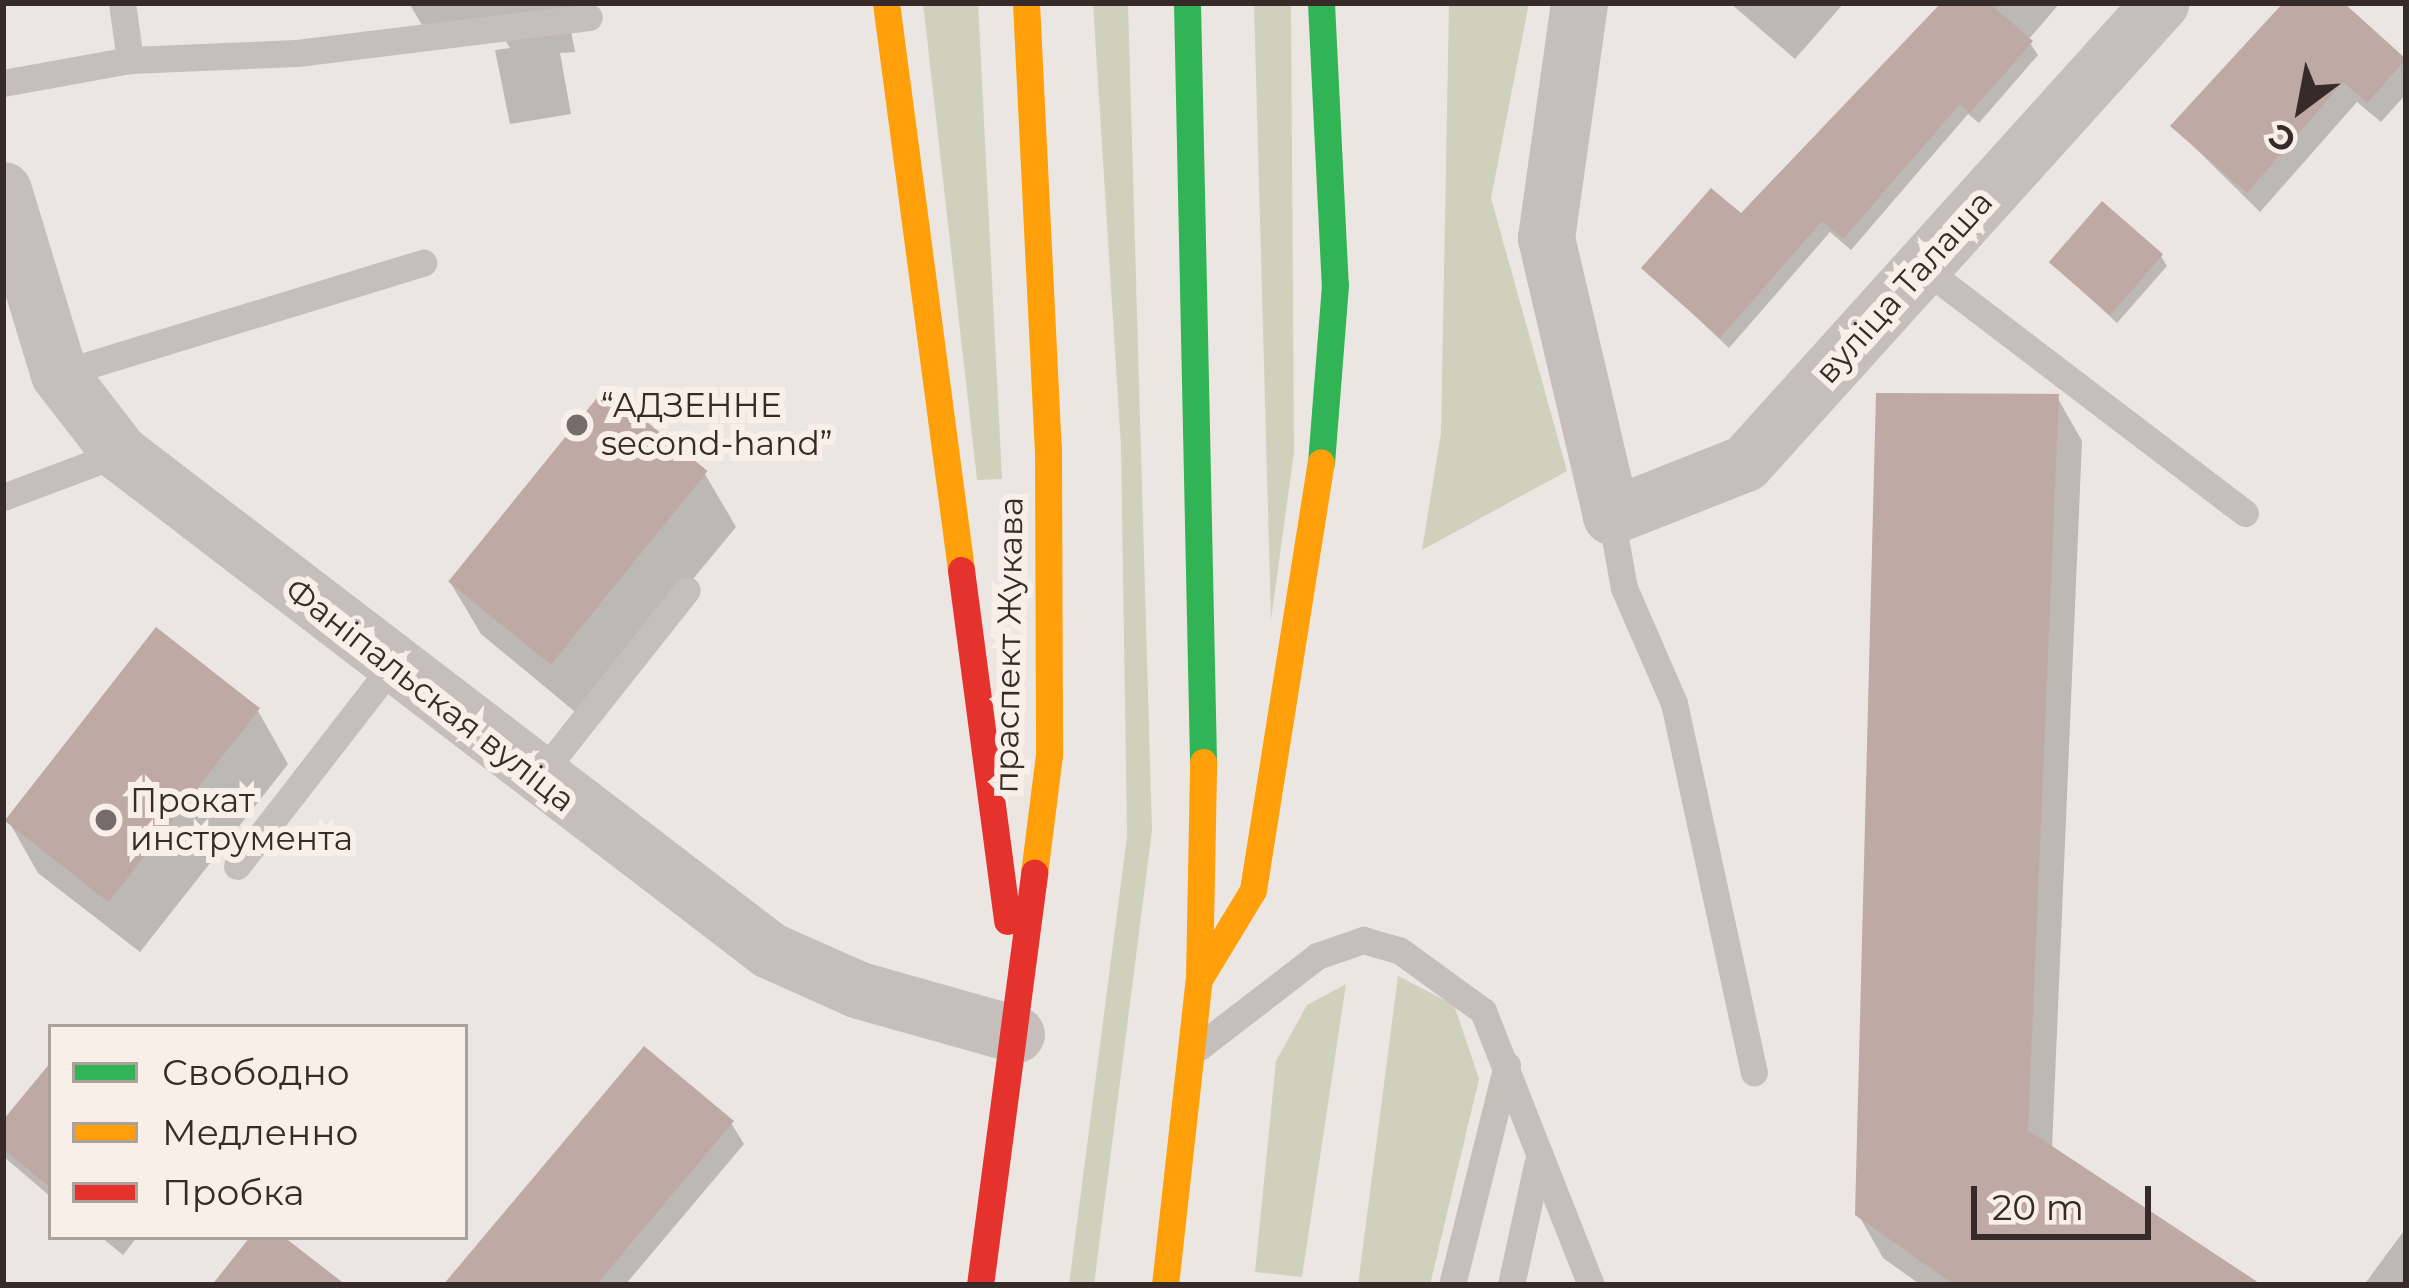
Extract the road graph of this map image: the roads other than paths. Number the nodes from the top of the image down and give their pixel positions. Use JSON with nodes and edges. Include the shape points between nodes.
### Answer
{"nodes":[{"id":1,"x":122,"y":3,"type":"edge"},
{"id":2,"x":886,"y":3,"type":"edge"},
{"id":3,"x":1026,"y":3,"type":"edge"},
{"id":4,"x":1187,"y":3,"type":"edge"},
{"id":5,"x":1321,"y":3,"type":"edge"},
{"id":6,"x":1579,"y":3,"type":"edge"},
{"id":7,"x":2160,"y":3,"type":"edge"},
{"id":8,"x":589,"y":17,"type":"dead end"},
{"id":9,"x":130,"y":60,"type":"junction"},
{"id":10,"x":3,"y":83,"type":"edge"},
{"id":11,"x":3,"y":190,"type":"edge"},
{"id":12,"x":423,"y":262,"type":"dead end"},
{"id":13,"x":1922,"y":267,"type":"junction"},
{"id":14,"x":59,"y":374,"type":"junction"},
{"id":15,"x":120,"y":453,"type":"junction"},
{"id":16,"x":3,"y":497,"type":"edge"},
{"id":17,"x":2245,"y":513,"type":"dead end"},
{"id":18,"x":1610,"y":516,"type":"junction"},
{"id":19,"x":687,"y":590,"type":"dead end"},
{"id":20,"x":392,"y":666,"type":"junction"},
{"id":21,"x":537,"y":779,"type":"junction"},
{"id":22,"x":237,"y":866,"type":"dead end"},
{"id":23,"x":1199,"y":979,"type":"junction"},
{"id":24,"x":1018,"y":1018,"type":"junction"},
{"id":25,"x":1191,"y":1054,"type":"junction"},
{"id":26,"x":1508,"y":1060,"type":"junction"},
{"id":27,"x":1754,"y":1072,"type":"dead end"},
{"id":28,"x":1537,"y":1166,"type":"junction"},
{"id":29,"x":1586,"y":1281,"type":"edge"},
{"id":30,"x":980,"y":1285,"type":"edge"},
{"id":31,"x":1165,"y":1285,"type":"edge"},
{"id":32,"x":1452,"y":1285,"type":"edge"},
{"id":33,"x":1511,"y":1285,"type":"edge"}],
"edges":[{"from":1,"to":9,"type":"lane"},
{"from":2,"to":24,"type":"main road"},
{"from":3,"to":24,"type":"main road","name":"праспект Жукава","via":[[1048,448],[1049,754]]},
{"from":4,"to":23,"type":"main road","via":[[1206,566]]},
{"from":5,"to":23,"type":"main road","via":[[1335,285],[1319,488],[1253,890]]},
{"from":6,"to":18,"type":"street","via":[[1546,238]]},
{"from":7,"to":13,"type":"street","name":"вуліца Талаша"},
{"from":8,"to":9,"type":"lane","via":[[297,53]]},
{"from":9,"to":10,"type":"lane"},
{"from":11,"to":14,"type":"street","name":"Фаніпальская вуліца"},
{"from":12,"to":14,"type":"lane"},
{"from":13,"to":17,"type":"lane"},
{"from":13,"to":18,"type":"street","name":"вуліца Талаша","via":[[1745,463]]},
{"from":14,"to":15,"type":"street","name":"Фаніпальская вуліца"},
{"from":15,"to":16,"type":"lane"},
{"from":15,"to":20,"type":"street","name":"Фаніпальская вуліца"},
{"from":18,"to":27,"type":"lane","via":[[1624,588],[1674,703]]},
{"from":19,"to":21,"type":"lane"},
{"from":20,"to":21,"type":"street","name":"Фаніпальская вуліца"},
{"from":20,"to":22,"type":"lane"},
{"from":21,"to":24,"type":"street","name":"Фаніпальская вуліца","via":[[770,950],[859,990]]},
{"from":23,"to":25,"type":"main road"},
{"from":24,"to":30,"type":"main road","name":"праспект Жукава"},
{"from":25,"to":26,"type":"lane","via":[[1272,984],[1363,940],[1399,950],[1483,1011]]},
{"from":25,"to":31,"type":"main road"},
{"from":26,"to":28,"type":"lane"},
{"from":26,"to":32,"type":"lane"},
{"from":28,"to":29,"type":"lane"},
{"from":28,"to":33,"type":"lane"}]}
